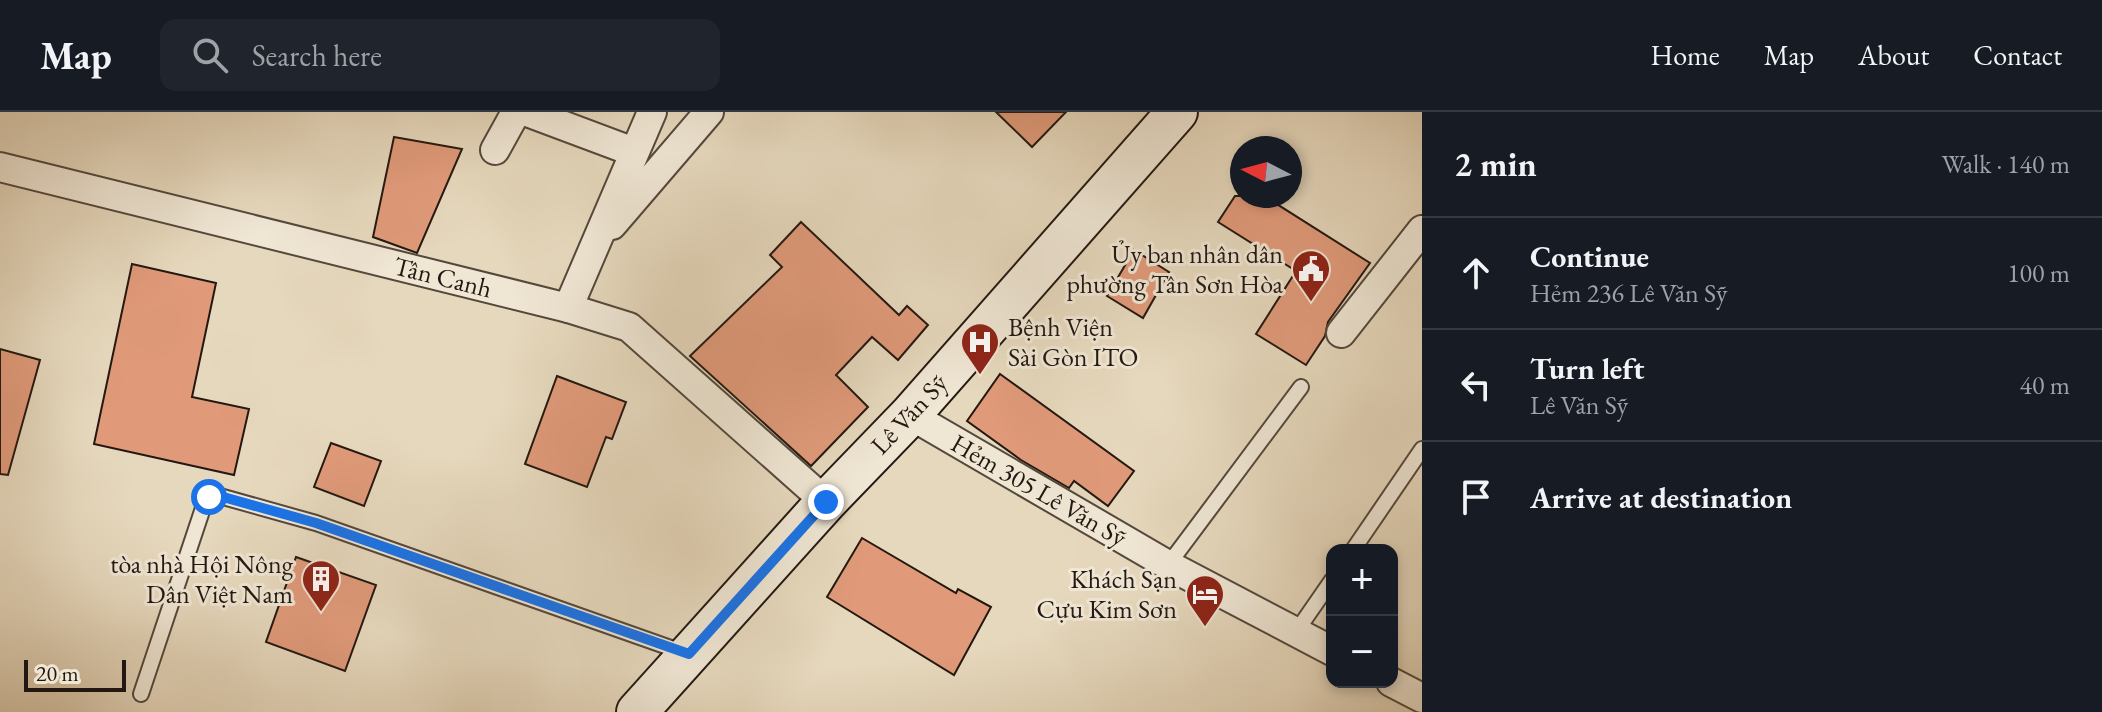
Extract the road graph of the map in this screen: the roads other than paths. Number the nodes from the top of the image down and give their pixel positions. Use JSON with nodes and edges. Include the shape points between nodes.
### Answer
{"nodes":[{"id":1,"x":516,"y":112,"type":"edge"},
{"id":2,"x":527,"y":112,"type":"edge"},
{"id":3,"x":652,"y":112,"type":"edge"},
{"id":4,"x":709,"y":112,"type":"edge"},
{"id":5,"x":1177,"y":112,"type":"edge"},
{"id":6,"x":495,"y":150,"type":"dead end"},
{"id":7,"x":634,"y":152,"type":"junction"},
{"id":8,"x":0,"y":167,"type":"edge"},
{"id":9,"x":1422,"y":230,"type":"edge"},
{"id":10,"x":591,"y":250,"type":"junction"},
{"id":11,"x":568,"y":308,"type":"junction"},
{"id":12,"x":1341,"y":333,"type":"dead end"},
{"id":13,"x":1301,"y":387,"type":"dead end"},
{"id":14,"x":910,"y":415,"type":"junction"},
{"id":15,"x":1422,"y":449,"type":"edge"},
{"id":16,"x":826,"y":502,"type":"junction"},
{"id":17,"x":1357,"y":544,"type":"edge"},
{"id":18,"x":1168,"y":565,"type":"junction"},
{"id":19,"x":1326,"y":589,"type":"edge"},
{"id":20,"x":1296,"y":632,"type":"junction"},
{"id":21,"x":1326,"y":648,"type":"edge"},
{"id":22,"x":689,"y":654,"type":"junction"},
{"id":23,"x":1398,"y":686,"type":"edge"},
{"id":24,"x":141,"y":694,"type":"dead end"},
{"id":25,"x":1422,"y":698,"type":"edge"},
{"id":26,"x":637,"y":712,"type":"edge"}],
"edges":[{"from":1,"to":6,"type":"street"},
{"from":2,"to":7,"type":"street"},
{"from":3,"to":7,"type":"street"},
{"from":4,"to":10,"type":"street"},
{"from":5,"to":14,"type":"main road","name":"Lê Văn Sỹ"},
{"from":7,"to":10,"type":"street"},
{"from":8,"to":11,"type":"street","name":"Tân Canh"},
{"from":9,"to":12,"type":"street"},
{"from":10,"to":11,"type":"street"},
{"from":11,"to":16,"type":"street","name":"Tân Canh","via":[[629,327]]},
{"from":13,"to":18,"type":"lane"},
{"from":14,"to":16,"type":"main road","name":"Lê Văn Sỹ"},
{"from":14,"to":18,"type":"street","name":"Hẻm 305 Lê Văn Sỹ"},
{"from":15,"to":17,"type":"lane"},
{"from":16,"to":22,"type":"main road","name":"Lê Văn Sỹ"},
{"from":18,"to":20,"type":"street","name":"Hẻm 305 Lê Văn Sỹ"},
{"from":19,"to":20,"type":"lane"},
{"from":20,"to":21,"type":"street","name":"Hẻm 305 Lê Văn Sỹ"},
{"from":22,"to":24,"type":"lane","via":[[316,523],[216,495],[209,497]]},
{"from":22,"to":26,"type":"main road","name":"Lê Văn Sỹ"},
{"from":23,"to":25,"type":"street"}]}
